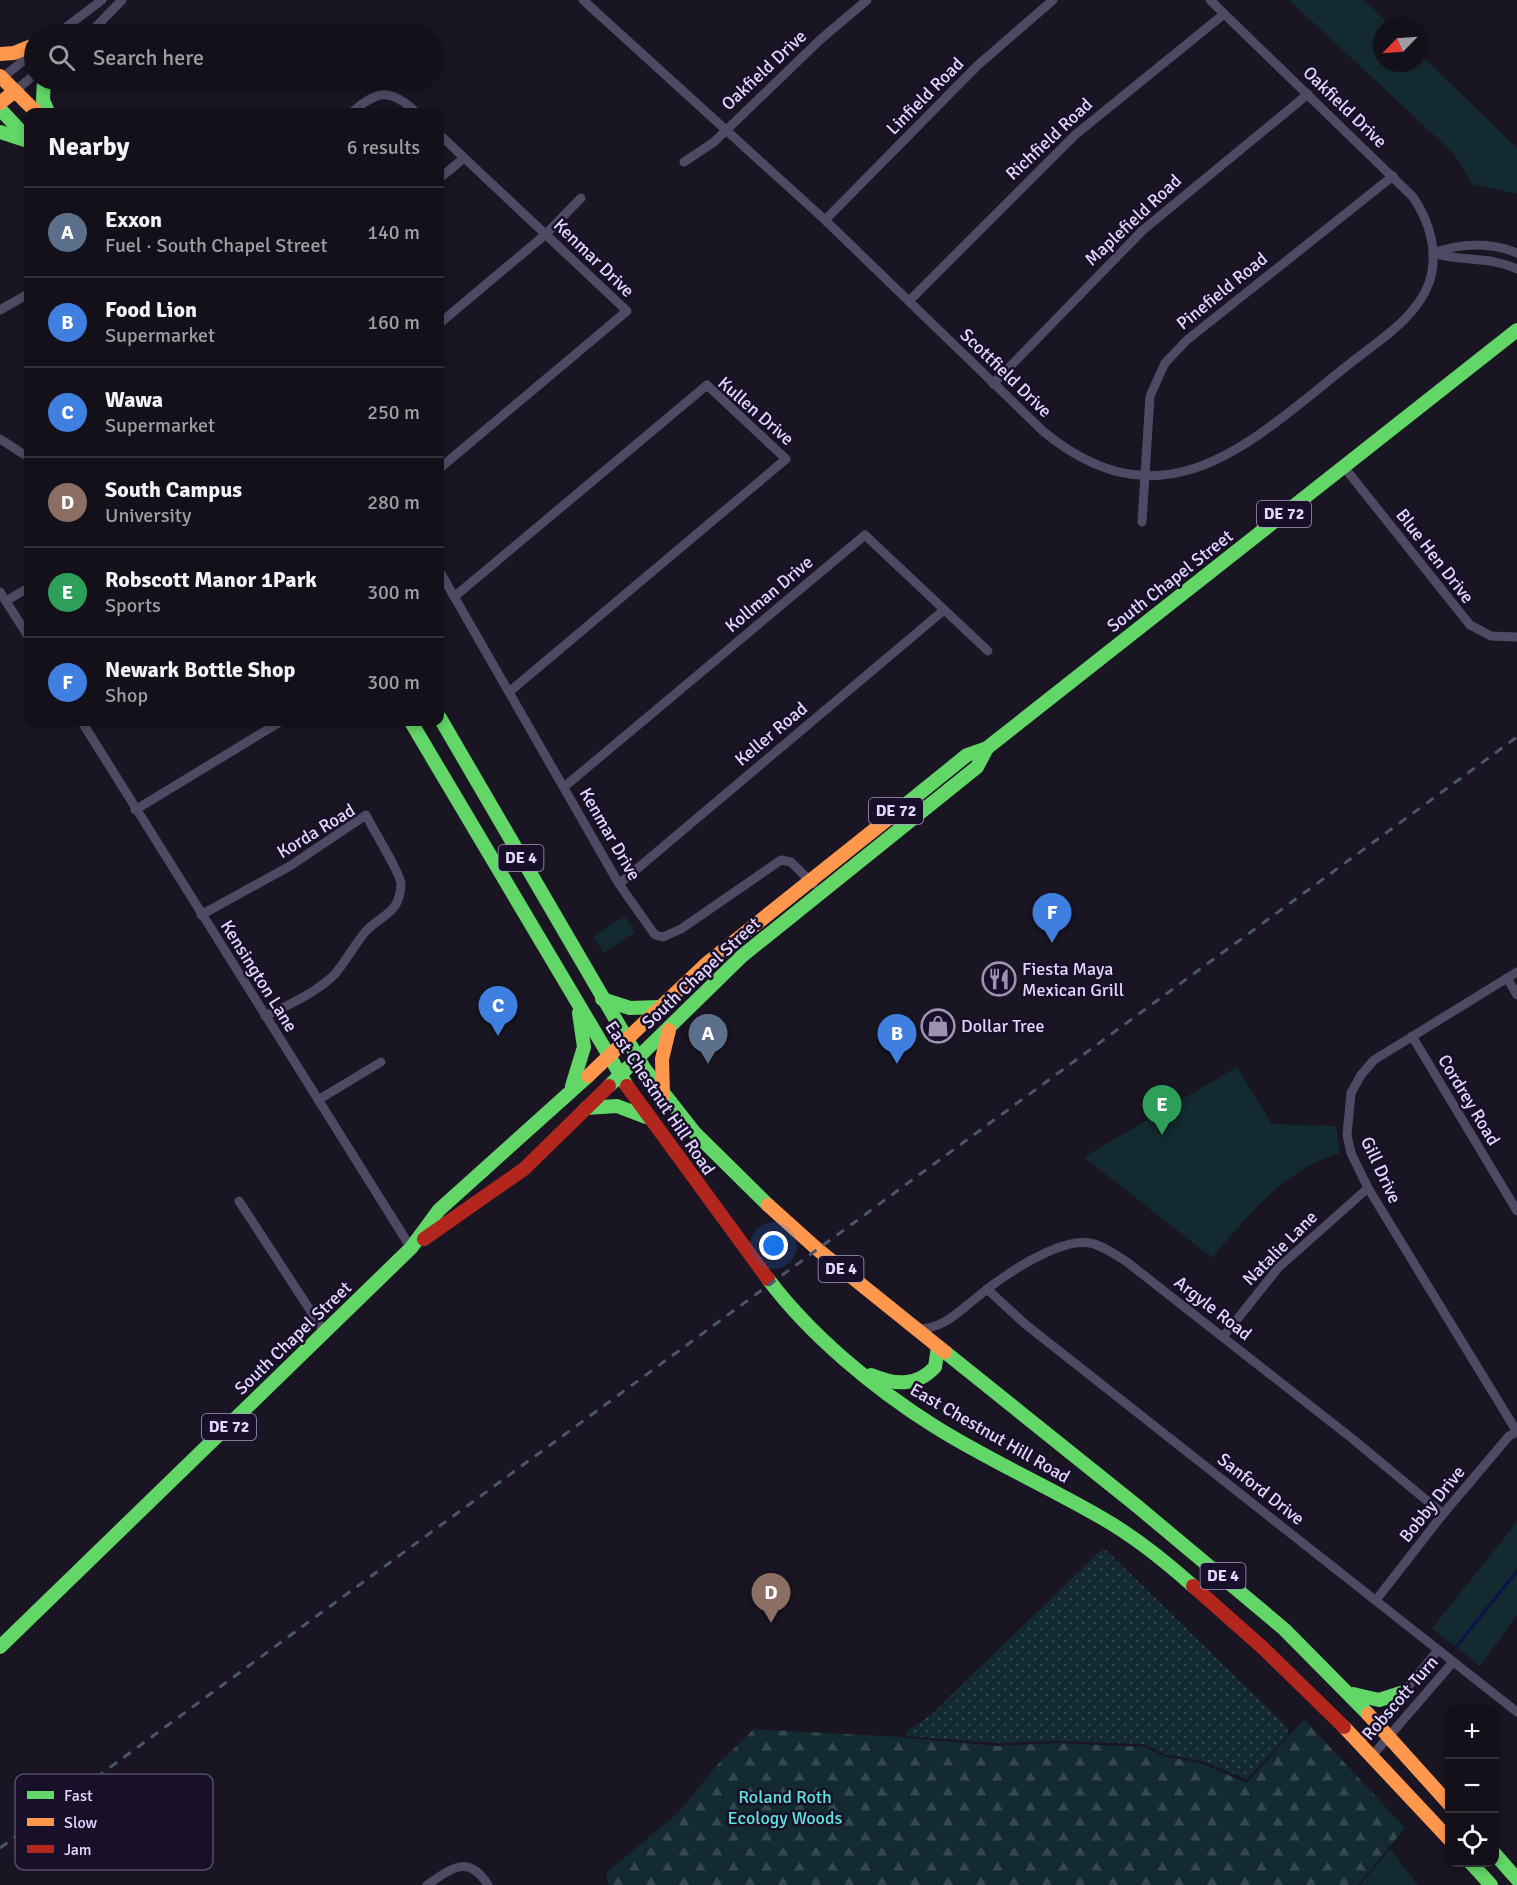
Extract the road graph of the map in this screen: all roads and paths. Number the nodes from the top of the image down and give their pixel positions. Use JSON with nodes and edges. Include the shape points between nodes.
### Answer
{"nodes":[{"id":1,"x":102,"y":0,"type":"edge"},
{"id":2,"x":122,"y":0,"type":"edge"},
{"id":3,"x":583,"y":0,"type":"edge"},
{"id":4,"x":867,"y":0,"type":"edge"},
{"id":5,"x":1053,"y":0,"type":"edge"},
{"id":6,"x":1210,"y":0,"type":"edge"},
{"id":7,"x":1224,"y":14,"type":"junction"},
{"id":8,"x":71,"y":24,"type":"edge"},
{"id":9,"x":99,"y":24,"type":"edge"},
{"id":10,"x":24,"y":49,"type":"edge"},
{"id":11,"x":0,"y":54,"type":"edge"},
{"id":12,"x":24,"y":60,"type":"edge"},
{"id":13,"x":0,"y":78,"type":"edge"},
{"id":14,"x":24,"y":83,"type":"edge"},
{"id":15,"x":44,"y":90,"type":"edge"},
{"id":16,"x":15,"y":91,"type":"junction"},
{"id":17,"x":1308,"y":94,"type":"junction"},
{"id":18,"x":0,"y":103,"type":"edge"},
{"id":19,"x":32,"y":108,"type":"edge"},
{"id":20,"x":46,"y":108,"type":"edge"},
{"id":21,"x":357,"y":108,"type":"edge"},
{"id":22,"x":412,"y":108,"type":"edge"},
{"id":23,"x":0,"y":109,"type":"edge"},
{"id":24,"x":725,"y":129,"type":"junction"},
{"id":25,"x":0,"y":132,"type":"edge"},
{"id":26,"x":24,"y":136,"type":"edge"},
{"id":27,"x":24,"y":139,"type":"edge"},
{"id":28,"x":444,"y":139,"type":"edge"},
{"id":29,"x":464,"y":158,"type":"junction"},
{"id":30,"x":684,"y":162,"type":"dead end"},
{"id":31,"x":444,"y":175,"type":"edge"},
{"id":32,"x":1393,"y":176,"type":"junction"},
{"id":33,"x":581,"y":198,"type":"dead end"},
{"id":34,"x":825,"y":220,"type":"junction"},
{"id":35,"x":546,"y":234,"type":"junction"},
{"id":36,"x":1433,"y":253,"type":"junction"},
{"id":37,"x":1517,"y":253,"type":"edge"},
{"id":38,"x":1517,"y":269,"type":"edge"},
{"id":39,"x":24,"y":296,"type":"edge"},
{"id":40,"x":909,"y":301,"type":"junction"},
{"id":41,"x":0,"y":310,"type":"edge"},
{"id":42,"x":444,"y":320,"type":"edge"},
{"id":43,"x":1517,"y":330,"type":"edge"},
{"id":44,"x":993,"y":384,"type":"junction"},
{"id":45,"x":0,"y":439,"type":"edge"},
{"id":46,"x":24,"y":455,"type":"edge"},
{"id":47,"x":444,"y":465,"type":"edge"},
{"id":48,"x":1344,"y":467,"type":"junction"},
{"id":49,"x":1144,"y":474,"type":"junction"},
{"id":50,"x":1142,"y":522,"type":"dead end"},
{"id":51,"x":444,"y":579,"type":"edge"},
{"id":52,"x":24,"y":590,"type":"edge"},
{"id":53,"x":0,"y":592,"type":"edge"},
{"id":54,"x":454,"y":597,"type":"junction"},
{"id":55,"x":6,"y":601,"type":"junction"},
{"id":56,"x":945,"y":610,"type":"junction"},
{"id":57,"x":24,"y":630,"type":"edge"},
{"id":58,"x":1517,"y":637,"type":"edge"},
{"id":59,"x":988,"y":651,"type":"dead end"},
{"id":60,"x":509,"y":692,"type":"junction"},
{"id":61,"x":444,"y":725,"type":"edge"},
{"id":62,"x":84,"y":726,"type":"edge"},
{"id":63,"x":273,"y":726,"type":"edge"},
{"id":64,"x":413,"y":726,"type":"edge"},
{"id":65,"x":987,"y":748,"type":"junction"},
{"id":66,"x":564,"y":787,"type":"junction"},
{"id":67,"x":135,"y":810,"type":"junction"},
{"id":68,"x":808,"y":879,"type":"junction"},
{"id":69,"x":620,"y":884,"type":"junction"},
{"id":70,"x":820,"y":892,"type":"junction"},
{"id":71,"x":201,"y":915,"type":"junction"},
{"id":72,"x":1517,"y":972,"type":"edge"},
{"id":73,"x":1507,"y":978,"type":"junction"},
{"id":74,"x":1517,"y":995,"type":"edge"},
{"id":75,"x":603,"y":999,"type":"junction"},
{"id":76,"x":578,"y":1004,"type":"junction"},
{"id":77,"x":659,"y":1007,"type":"junction"},
{"id":78,"x":264,"y":1016,"type":"junction"},
{"id":79,"x":670,"y":1026,"type":"junction"},
{"id":80,"x":1412,"y":1035,"type":"junction"},
{"id":81,"x":626,"y":1038,"type":"junction"},
{"id":82,"x":608,"y":1055,"type":"junction"},
{"id":83,"x":638,"y":1057,"type":"junction"},
{"id":84,"x":381,"y":1062,"type":"dead end"},
{"id":85,"x":620,"y":1075,"type":"junction"},
{"id":86,"x":570,"y":1090,"type":"junction"},
{"id":87,"x":663,"y":1095,"type":"junction"},
{"id":88,"x":318,"y":1100,"type":"junction"},
{"id":89,"x":586,"y":1108,"type":"junction"},
{"id":90,"x":649,"y":1120,"type":"junction"},
{"id":91,"x":1368,"y":1188,"type":"junction"},
{"id":92,"x":239,"y":1201,"type":"dead end"},
{"id":93,"x":1517,"y":1211,"type":"edge"},
{"id":94,"x":411,"y":1248,"type":"junction"},
{"id":95,"x":987,"y":1289,"type":"junction"},
{"id":96,"x":945,"y":1323,"type":"junction"},
{"id":97,"x":915,"y":1329,"type":"junction"},
{"id":98,"x":325,"y":1333,"type":"junction"},
{"id":99,"x":1223,"y":1337,"type":"junction"},
{"id":100,"x":938,"y":1347,"type":"junction"},
{"id":101,"x":855,"y":1368,"type":"junction"},
{"id":102,"x":1517,"y":1432,"type":"edge"},
{"id":103,"x":1443,"y":1514,"type":"junction"},
{"id":104,"x":1376,"y":1600,"type":"junction"},
{"id":105,"x":0,"y":1647,"type":"edge"},
{"id":106,"x":1438,"y":1650,"type":"junction"},
{"id":107,"x":1453,"y":1662,"type":"junction"},
{"id":108,"x":1348,"y":1692,"type":"junction"},
{"id":109,"x":1404,"y":1692,"type":"junction"},
{"id":110,"x":1516,"y":1710,"type":"edge"},
{"id":111,"x":1377,"y":1725,"type":"junction"},
{"id":112,"x":1388,"y":1738,"type":"junction"},
{"id":113,"x":1359,"y":1742,"type":"junction"},
{"id":114,"x":1372,"y":1756,"type":"junction"},
{"id":115,"x":1445,"y":1801,"type":"edge"},
{"id":116,"x":1445,"y":1836,"type":"edge"},
{"id":117,"x":1499,"y":1859,"type":"edge"},
{"id":118,"x":1474,"y":1867,"type":"edge"},
{"id":119,"x":1517,"y":1879,"type":"edge"},
{"id":120,"x":427,"y":1885,"type":"edge"},
{"id":121,"x":488,"y":1885,"type":"edge"},
{"id":122,"x":1491,"y":1885,"type":"edge"}],
"edges":[{"from":1,"to":8,"type":"street"},
{"from":2,"to":9,"type":"street"},
{"from":3,"to":24,"type":"street","name":"Scottfield Drive"},
{"from":4,"to":24,"type":"street","name":"Oakfield Drive"},
{"from":5,"to":34,"type":"street","name":"Linfield Road","via":[[972,71]]},
{"from":6,"to":7,"type":"street","name":"Oakfield Drive"},
{"from":7,"to":17,"type":"street","name":"Oakfield Drive"},
{"from":7,"to":40,"type":"street","name":"Richfield Road","via":[[1075,135]]},
{"from":10,"to":11,"type":"main road"},
{"from":12,"to":13,"type":"street"},
{"from":13,"to":16,"type":"main road"},
{"from":14,"to":16,"type":"street"},
{"from":15,"to":20,"type":"main road"},
{"from":16,"to":18,"type":"main road"},
{"from":16,"to":19,"type":"main road"},
{"from":17,"to":32,"type":"street","name":"Oakfield Drive"},
{"from":17,"to":44,"type":"street","name":"Maplefield Road","via":[[1149,224]]},
{"from":21,"to":22,"type":"street","via":[[386,94]]},
{"from":23,"to":26,"type":"main road"},
{"from":24,"to":30,"type":"street","name":"Oakfield Drive","via":[[704,150]]},
{"from":24,"to":34,"type":"street","name":"Scottfield Drive"},
{"from":25,"to":27,"type":"main road"},
{"from":28,"to":29,"type":"street","name":"Kenmar Drive"},
{"from":29,"to":31,"type":"street"},
{"from":29,"to":35,"type":"street","name":"Kenmar Drive"},
{"from":32,"to":36,"type":"street","name":"Oakfield Drive","via":[[1419,205],[1428,225]]},
{"from":32,"to":49,"type":"street","name":"Pinefield Road","via":[[1171,355],[1158,373],[1150,396]]},
{"from":33,"to":35,"type":"street"},
{"from":34,"to":40,"type":"street","name":"Scottfield Drive"},
{"from":35,"to":42,"type":"street"},
{"from":35,"to":47,"type":"street","name":"Kenmar Drive","via":[[627,311]]},
{"from":36,"to":37,"type":"street","via":[[1454,246],[1495,246]]},
{"from":36,"to":38,"type":"street","via":[[1454,260],[1497,261]]},
{"from":36,"to":49,"type":"street","name":"Scottfield Drive","via":[[1428,285],[1409,314],[1255,438],[1228,456],[1203,466]]},
{"from":39,"to":41,"type":"street"},
{"from":40,"to":44,"type":"street","name":"Scottfield Drive"},
{"from":43,"to":48,"type":"main road","name":"South Chapel Street","number":"DE 72"},
{"from":44,"to":49,"type":"street","name":"Scottfield Drive","via":[[1069,451],[1107,468]]},
{"from":45,"to":46,"type":"street"},
{"from":48,"to":58,"type":"street","name":"Blue Hen Drive","via":[[1470,625],[1491,636]]},
{"from":48,"to":65,"type":"main road","name":"South Chapel Street","number":"DE 72"},
{"from":49,"to":50,"type":"street","name":"Pinefield Road"},
{"from":51,"to":54,"type":"street","name":"Kenmar Drive"},
{"from":52,"to":55,"type":"street"},
{"from":53,"to":55,"type":"street"},
{"from":54,"to":60,"type":"street","name":"Kenmar Drive"},
{"from":54,"to":60,"type":"street","name":"Kullen Drive","via":[[707,386],[786,459]]},
{"from":55,"to":57,"type":"street"},
{"from":56,"to":59,"type":"street","name":"Kollman Drive"},
{"from":56,"to":66,"type":"street","name":"Kollman Drive","via":[[865,536]]},
{"from":56,"to":69,"type":"street","name":"Keller Road"},
{"from":60,"to":66,"type":"street","name":"Kenmar Drive"},
{"from":61,"to":75,"type":"main road","name":"East Chestnut Hill Road","number":"DE 4"},
{"from":62,"to":67,"type":"street","name":"Kensington Lane"},
{"from":63,"to":67,"type":"street"},
{"from":64,"to":76,"type":"main road","name":"East Chestnut Hill Road","number":"DE 4"},
{"from":65,"to":68,"type":"main road","name":"South Chapel Street","number":"DE 72","via":[[967,755]]},
{"from":65,"to":70,"type":"main road","name":"South Chapel Street","number":"DE 72","via":[[977,767]]},
{"from":66,"to":69,"type":"street","name":"Kenmar Drive"},
{"from":67,"to":71,"type":"street","name":"Kensington Lane"},
{"from":68,"to":69,"type":"street","name":"Kenmar Drive","via":[[791,862],[780,860],[681,929],[663,937],[647,927]]},
{"from":68,"to":70,"type":"street","name":"Kenmar Drive"},
{"from":68,"to":77,"type":"main road","name":"South Chapel Street","number":"DE 72"},
{"from":70,"to":79,"type":"main road","name":"South Chapel Street","number":"DE 72","via":[[742,956]]},
{"from":71,"to":78,"type":"street","name":"Kensington Lane"},
{"from":71,"to":78,"type":"street","name":"Korda Road","via":[[290,866],[366,815],[401,882],[398,901],[384,919],[358,940],[333,976],[299,1000]]},
{"from":72,"to":73,"type":"street","name":"Gill Drive"},
{"from":73,"to":74,"type":"street"},
{"from":73,"to":80,"type":"street","name":"Gill Drive"},
{"from":75,"to":77,"type":"main road","via":[[630,1008]]},
{"from":75,"to":81,"type":"main road","name":"East Chestnut Hill Road","number":"DE 4"},
{"from":76,"to":82,"type":"main road","name":"East Chestnut Hill Road","number":"DE 4"},
{"from":76,"to":86,"type":"main road","via":[[584,1047]]},
{"from":77,"to":81,"type":"main road","name":"South Chapel Street","number":"DE 72"},
{"from":78,"to":88,"type":"street","name":"Kensington Lane"},
{"from":79,"to":83,"type":"main road","name":"South Chapel Street","number":"DE 72"},
{"from":79,"to":87,"type":"main road","via":[[662,1059]]},
{"from":80,"to":91,"type":"street","name":"Gill Drive","via":[[1374,1060],[1352,1093],[1347,1135]]},
{"from":80,"to":93,"type":"street","name":"Cordrey Road"},
{"from":81,"to":82,"type":"main road","name":"South Chapel Street","number":"DE 72"},
{"from":81,"to":83,"type":"main road","name":"East Chestnut Hill Road","number":"DE 4"},
{"from":82,"to":85,"type":"main road","name":"East Chestnut Hill Road","number":"DE 4"},
{"from":82,"to":86,"type":"main road","name":"South Chapel Street","number":"DE 72"},
{"from":83,"to":85,"type":"main road","name":"South Chapel Street","number":"DE 72"},
{"from":83,"to":87,"type":"main road","name":"East Chestnut Hill Road","number":"DE 4"},
{"from":84,"to":88,"type":"street"},
{"from":85,"to":89,"type":"main road","name":"South Chapel Street","number":"DE 72"},
{"from":85,"to":90,"type":"main road","name":"East Chestnut Hill Road","number":"DE 4"},
{"from":86,"to":94,"type":"main road","name":"South Chapel Street","number":"DE 72","via":[[439,1210]]},
{"from":87,"to":97,"type":"main road","name":"East Chestnut Hill Road","number":"DE 4","via":[[747,1187]]},
{"from":88,"to":94,"type":"street","name":"Kensington Lane"},
{"from":89,"to":90,"type":"main road","via":[[615,1104]]},
{"from":89,"to":94,"type":"main road","name":"South Chapel Street","number":"DE 72","via":[[524,1169]]},
{"from":90,"to":101,"type":"main road","name":"East Chestnut Hill Road","number":"DE 4","via":[[772,1284]]},
{"from":91,"to":99,"type":"street","name":"Natalie Lane","via":[[1278,1268]]},
{"from":91,"to":102,"type":"street","name":"Gill Drive"},
{"from":92,"to":98,"type":"street"},
{"from":94,"to":98,"type":"main road","name":"South Chapel Street","number":"DE 72"},
{"from":95,"to":96,"type":"street","name":"Argyle Road"},
{"from":95,"to":99,"type":"street","name":"Argyle Road","via":[[1054,1248],[1090,1243],[1126,1262]]},
{"from":95,"to":104,"type":"street","name":"Sanford Drive","via":[[1025,1324]]},
{"from":96,"to":97,"type":"street","name":"Argyle Road"},
{"from":96,"to":100,"type":"street"},
{"from":97,"to":100,"type":"main road","name":"East Chestnut Hill Road","number":"DE 4"},
{"from":98,"to":105,"type":"main road","name":"South Chapel Street","number":"DE 72"},
{"from":99,"to":103,"type":"street","name":"Argyle Road"},
{"from":100,"to":101,"type":"main road","via":[[935,1367],[918,1382],[887,1382]]},
{"from":100,"to":108,"type":"main road","name":"East Chestnut Hill Road","number":"DE 4","via":[[1214,1568]]},
{"from":101,"to":113,"type":"main road","name":"East Chestnut Hill Road","number":"DE 4","via":[[934,1426],[1104,1518],[1154,1553],[1263,1648]]},
{"from":102,"to":103,"type":"street","name":"Bobby Drive","via":[[1509,1436]]},
{"from":103,"to":104,"type":"street","name":"Bobby Drive"},
{"from":104,"to":106,"type":"street","name":"Sanford Drive"},
{"from":106,"to":107,"type":"street","name":"Sanford Drive"},
{"from":106,"to":109,"type":"street","name":"Robscott Turn"},
{"from":107,"to":110,"type":"street","name":"Sanford Drive"},
{"from":107,"to":112,"type":"street","name":"Robscott Turn"},
{"from":108,"to":109,"type":"main road","via":[[1377,1702]]},
{"from":108,"to":111,"type":"main road","name":"East Chestnut Hill Road","number":"DE 4"},
{"from":109,"to":111,"type":"street","name":"Robscott Turn"},
{"from":111,"to":112,"type":"main road","name":"East Chestnut Hill Road","number":"DE 4"},
{"from":111,"to":113,"type":"street","name":"Robscott Turn"},
{"from":112,"to":114,"type":"street","name":"Robscott Turn"},
{"from":112,"to":115,"type":"main road","name":"East Chestnut Hill Road","number":"DE 4"},
{"from":113,"to":114,"type":"main road","name":"East Chestnut Hill Road","number":"DE 4"},
{"from":114,"to":116,"type":"main road","name":"East Chestnut Hill Road","number":"DE 4"},
{"from":117,"to":119,"type":"main road"},
{"from":118,"to":122,"type":"main road"},
{"from":120,"to":121,"type":"street","via":[[452,1868],[462,1866],[471,1867]]}]}
